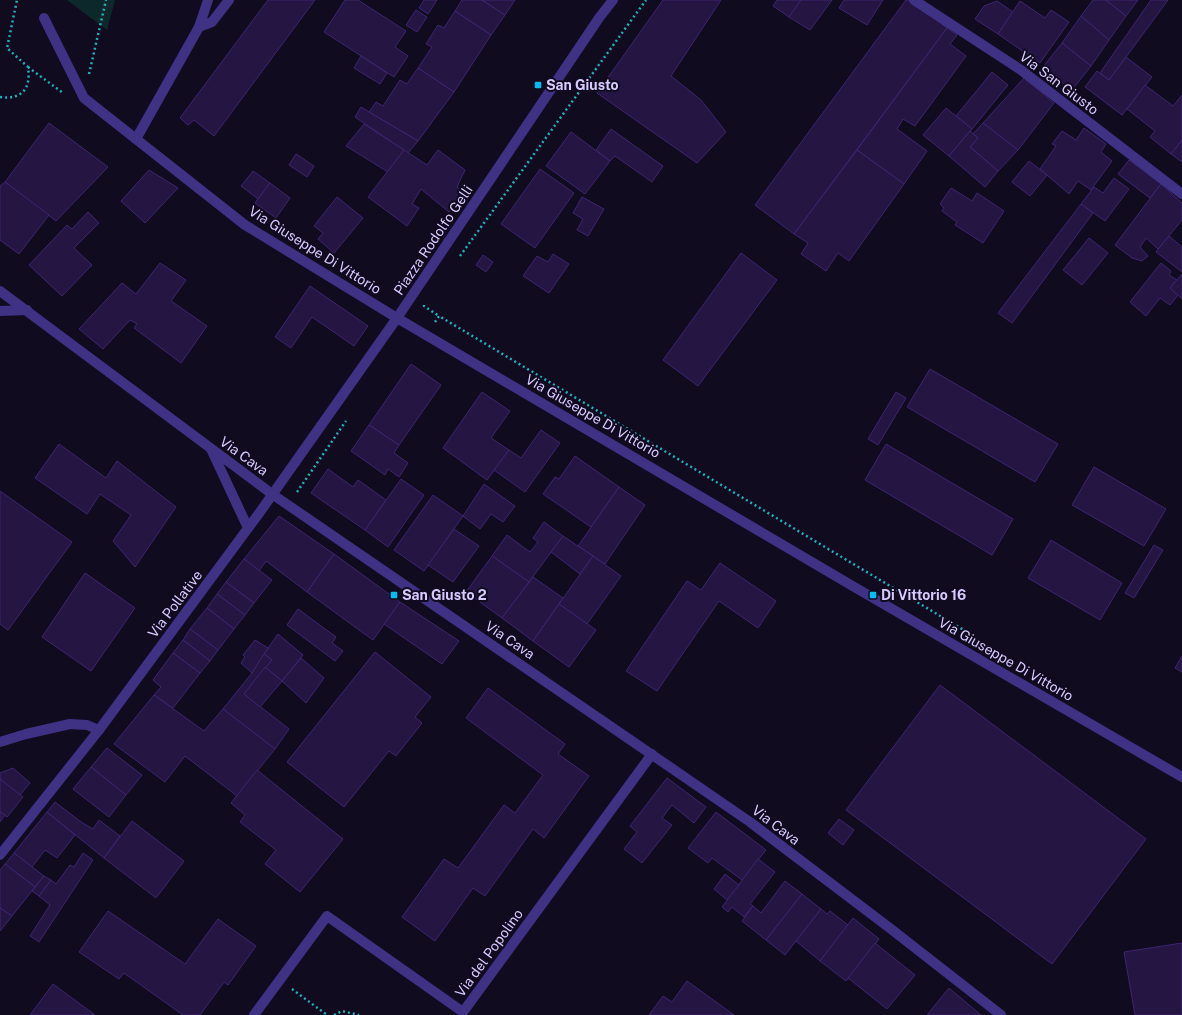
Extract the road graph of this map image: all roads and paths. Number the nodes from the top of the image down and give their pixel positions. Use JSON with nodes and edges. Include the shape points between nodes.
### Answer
{"nodes":[{"id":1,"x":17,"y":0,"type":"edge"},
{"id":2,"x":106,"y":0,"type":"edge"},
{"id":3,"x":208,"y":0,"type":"edge"},
{"id":4,"x":229,"y":0,"type":"edge"},
{"id":5,"x":613,"y":0,"type":"edge"},
{"id":6,"x":646,"y":0,"type":"edge"},
{"id":7,"x":914,"y":0,"type":"edge"},
{"id":8,"x":44,"y":18,"type":"dead end"},
{"id":9,"x":199,"y":27,"type":"junction"},
{"id":10,"x":0,"y":97,"type":"edge"},
{"id":11,"x":84,"y":98,"type":"junction"},
{"id":12,"x":136,"y":139,"type":"junction"},
{"id":13,"x":1182,"y":194,"type":"edge"},
{"id":14,"x":456,"y":262,"type":"dead end"},
{"id":15,"x":0,"y":291,"type":"edge"},
{"id":16,"x":428,"y":300,"type":"dead end"},
{"id":17,"x":27,"y":310,"type":"junction"},
{"id":18,"x":0,"y":311,"type":"edge"},
{"id":19,"x":439,"y":316,"type":"dead end"},
{"id":20,"x":398,"y":318,"type":"junction"},
{"id":21,"x":211,"y":449,"type":"junction"},
{"id":22,"x":272,"y":494,"type":"junction"},
{"id":23,"x":248,"y":528,"type":"junction"},
{"id":24,"x":99,"y":730,"type":"junction"},
{"id":25,"x":0,"y":742,"type":"edge"},
{"id":26,"x":652,"y":754,"type":"junction"},
{"id":27,"x":1182,"y":777,"type":"edge"},
{"id":28,"x":0,"y":855,"type":"edge"},
{"id":29,"x":280,"y":979,"type":"junction"},
{"id":30,"x":465,"y":1013,"type":"edge"},
{"id":31,"x":254,"y":1015,"type":"edge"},
{"id":32,"x":327,"y":1015,"type":"edge"},
{"id":33,"x":334,"y":1015,"type":"edge"},
{"id":34,"x":359,"y":1015,"type":"edge"},
{"id":35,"x":1001,"y":1015,"type":"edge"}],
"edges":[{"from":1,"to":10,"type":"path","via":[[7,48],[28,67],[28,83],[26,89],[15,97]]},
{"from":2,"to":11,"type":"path"},
{"from":3,"to":9,"type":"street"},
{"from":4,"to":9,"type":"street","via":[[212,22]]},
{"from":5,"to":20,"type":"street","name":"Piazza Rodolfo Gelli"},
{"from":6,"to":14,"type":"path"},
{"from":7,"to":13,"type":"street","name":"Via San Giusto","via":[[1022,70]]},
{"from":8,"to":11,"type":"street","name":"Via Giuseppe Di Vittorio"},
{"from":9,"to":12,"type":"street"},
{"from":11,"to":12,"type":"street","name":"Via Giuseppe Di Vittorio"},
{"from":12,"to":20,"type":"street","name":"Via Giuseppe Di Vittorio","via":[[245,225]]},
{"from":15,"to":17,"type":"street","name":"Via Cava"},
{"from":16,"to":19,"type":"path","via":[[424,306]]},
{"from":17,"to":18,"type":"street"},
{"from":17,"to":21,"type":"street","name":"Via Cava"},
{"from":20,"to":22,"type":"street","name":"Piazza Rodolfo Gelli"},
{"from":20,"to":27,"type":"street","name":"Via Giuseppe Di Vittorio"},
{"from":21,"to":22,"type":"street","name":"Via Cava"},
{"from":21,"to":23,"type":"street"},
{"from":22,"to":23,"type":"street","name":"Via Pollative"},
{"from":22,"to":26,"type":"street","name":"Via Cava"},
{"from":23,"to":24,"type":"street","name":"Via Pollative"},
{"from":24,"to":25,"type":"street","via":[[87,725],[70,724]]},
{"from":24,"to":28,"type":"street","name":"Via Pollative"},
{"from":26,"to":30,"type":"street","name":"Via del Popolino"},
{"from":26,"to":35,"type":"street","name":"Via Cava","via":[[750,822]]},
{"from":29,"to":30,"type":"street","name":"Via del Popolino","via":[[328,916]]},
{"from":29,"to":31,"type":"street","name":"Via del Popolino"},
{"from":29,"to":32,"type":"path"},
{"from":33,"to":34,"type":"path","via":[[342,1011]]}]}
